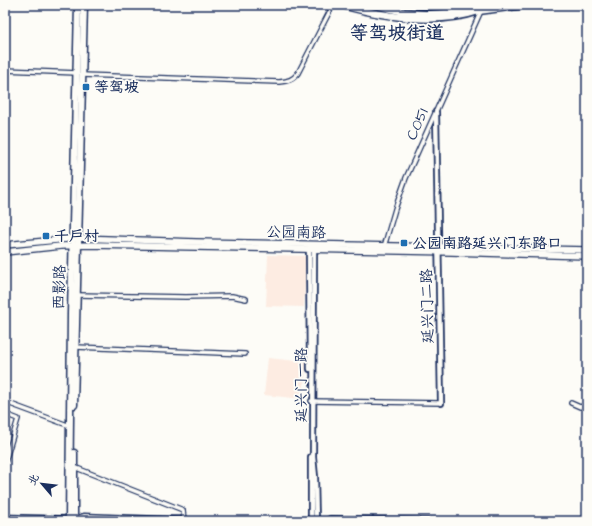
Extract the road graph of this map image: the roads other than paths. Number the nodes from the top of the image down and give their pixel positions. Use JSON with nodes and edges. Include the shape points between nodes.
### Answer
{"nodes":[{"id":1,"x":78,"y":5,"type":"edge"},
{"id":2,"x":84,"y":5,"type":"edge"},
{"id":3,"x":334,"y":5,"type":"edge"},
{"id":4,"x":342,"y":5,"type":"edge"},
{"id":5,"x":376,"y":5,"type":"edge"},
{"id":6,"x":418,"y":5,"type":"edge"},
{"id":7,"x":462,"y":5,"type":"edge"},
{"id":8,"x":525,"y":5,"type":"edge"},
{"id":9,"x":480,"y":11,"type":"junction"},
{"id":10,"x":5,"y":70,"type":"edge"},
{"id":11,"x":79,"y":74,"type":"junction"},
{"id":12,"x":436,"y":112,"type":"junction"},
{"id":13,"x":76,"y":242,"type":"junction"},
{"id":14,"x":5,"y":245,"type":"edge"},
{"id":15,"x":383,"y":248,"type":"junction"},
{"id":16,"x":311,"y":249,"type":"junction"},
{"id":17,"x":437,"y":249,"type":"junction"},
{"id":18,"x":587,"y":250,"type":"edge"},
{"id":19,"x":5,"y":252,"type":"edge"},
{"id":20,"x":587,"y":256,"type":"edge"},
{"id":21,"x":77,"y":295,"type":"junction"},
{"id":22,"x":246,"y":298,"type":"dead end"},
{"id":23,"x":76,"y":347,"type":"junction"},
{"id":24,"x":245,"y":354,"type":"dead end"},
{"id":25,"x":312,"y":401,"type":"junction"},
{"id":26,"x":5,"y":402,"type":"edge"},
{"id":27,"x":440,"y":403,"type":"joint"},
{"id":28,"x":571,"y":403,"type":"dead end"},
{"id":29,"x":587,"y":405,"type":"edge"},
{"id":30,"x":5,"y":414,"type":"edge"},
{"id":31,"x":70,"y":426,"type":"junction"},
{"id":32,"x":5,"y":462,"type":"edge"},
{"id":33,"x":74,"y":467,"type":"junction"},
{"id":34,"x":5,"y":518,"type":"edge"},
{"id":35,"x":71,"y":520,"type":"edge"},
{"id":36,"x":185,"y":521,"type":"edge"},
{"id":37,"x":310,"y":521,"type":"edge"},
{"id":38,"x":316,"y":521,"type":"edge"},
{"id":39,"x":326,"y":521,"type":"edge"},
{"id":40,"x":444,"y":521,"type":"edge"},
{"id":41,"x":477,"y":521,"type":"edge"}],
"edges":[{"from":1,"to":11,"type":"main road","name":"西影路"},
{"from":2,"to":11,"type":"main road","name":"西影路"},
{"from":3,"to":11,"type":"street","via":[[298,73],[288,81]]},
{"from":4,"to":9,"type":"main road","via":[[402,18],[444,18]]},
{"from":5,"to":9,"type":"main road","via":[[404,12],[428,14]]},
{"from":6,"to":7,"type":"main road"},
{"from":8,"to":9,"type":"main road"},
{"from":9,"to":12,"type":"street","name":"C051"},
{"from":10,"to":11,"type":"street"},
{"from":11,"to":13,"type":"main road","name":"西影路"},
{"from":12,"to":15,"type":"street","name":"C051","via":[[406,178]]},
{"from":12,"to":17,"type":"street","name":"延兴门二路"},
{"from":13,"to":14,"type":"main road","name":"公园南路"},
{"from":13,"to":15,"type":"main road","name":"公园南路"},
{"from":13,"to":16,"type":"main road","name":"公园南路"},
{"from":13,"to":19,"type":"main road","name":"公园南路"},
{"from":13,"to":21,"type":"main road","name":"西影路"},
{"from":13,"to":31,"type":"main road","name":"西影路","via":[[71,314]]},
{"from":15,"to":16,"type":"main road","name":"公园南路"},
{"from":15,"to":17,"type":"main road","name":"公园南路"},
{"from":16,"to":25,"type":"street","name":"延兴门一路"},
{"from":17,"to":18,"type":"main road","name":"公园南路"},
{"from":17,"to":20,"type":"main road","name":"公园南路"},
{"from":17,"to":27,"type":"street","name":"延兴门二路"},
{"from":21,"to":22,"type":"street"},
{"from":21,"to":23,"type":"main road","name":"西影路"},
{"from":23,"to":24,"type":"street"},
{"from":23,"to":33,"type":"main road","name":"西影路"},
{"from":25,"to":27,"type":"street"},
{"from":25,"to":37,"type":"street","name":"延兴门一路"},
{"from":25,"to":38,"type":"street","name":"延兴门一路"},
{"from":26,"to":31,"type":"street"},
{"from":28,"to":29,"type":"street","via":[[580,407]]},
{"from":30,"to":32,"type":"street","via":[[18,419]]},
{"from":31,"to":35,"type":"main road","name":"西影路"},
{"from":33,"to":35,"type":"main road","name":"西影路"},
{"from":33,"to":36,"type":"street","via":[[183,510]]},
{"from":34,"to":35,"type":"main road"},
{"from":35,"to":36,"type":"main road","via":[[84,517]]},
{"from":39,"to":40,"type":"street","via":[[330,518]]},
{"from":40,"to":41,"type":"street"}]}
